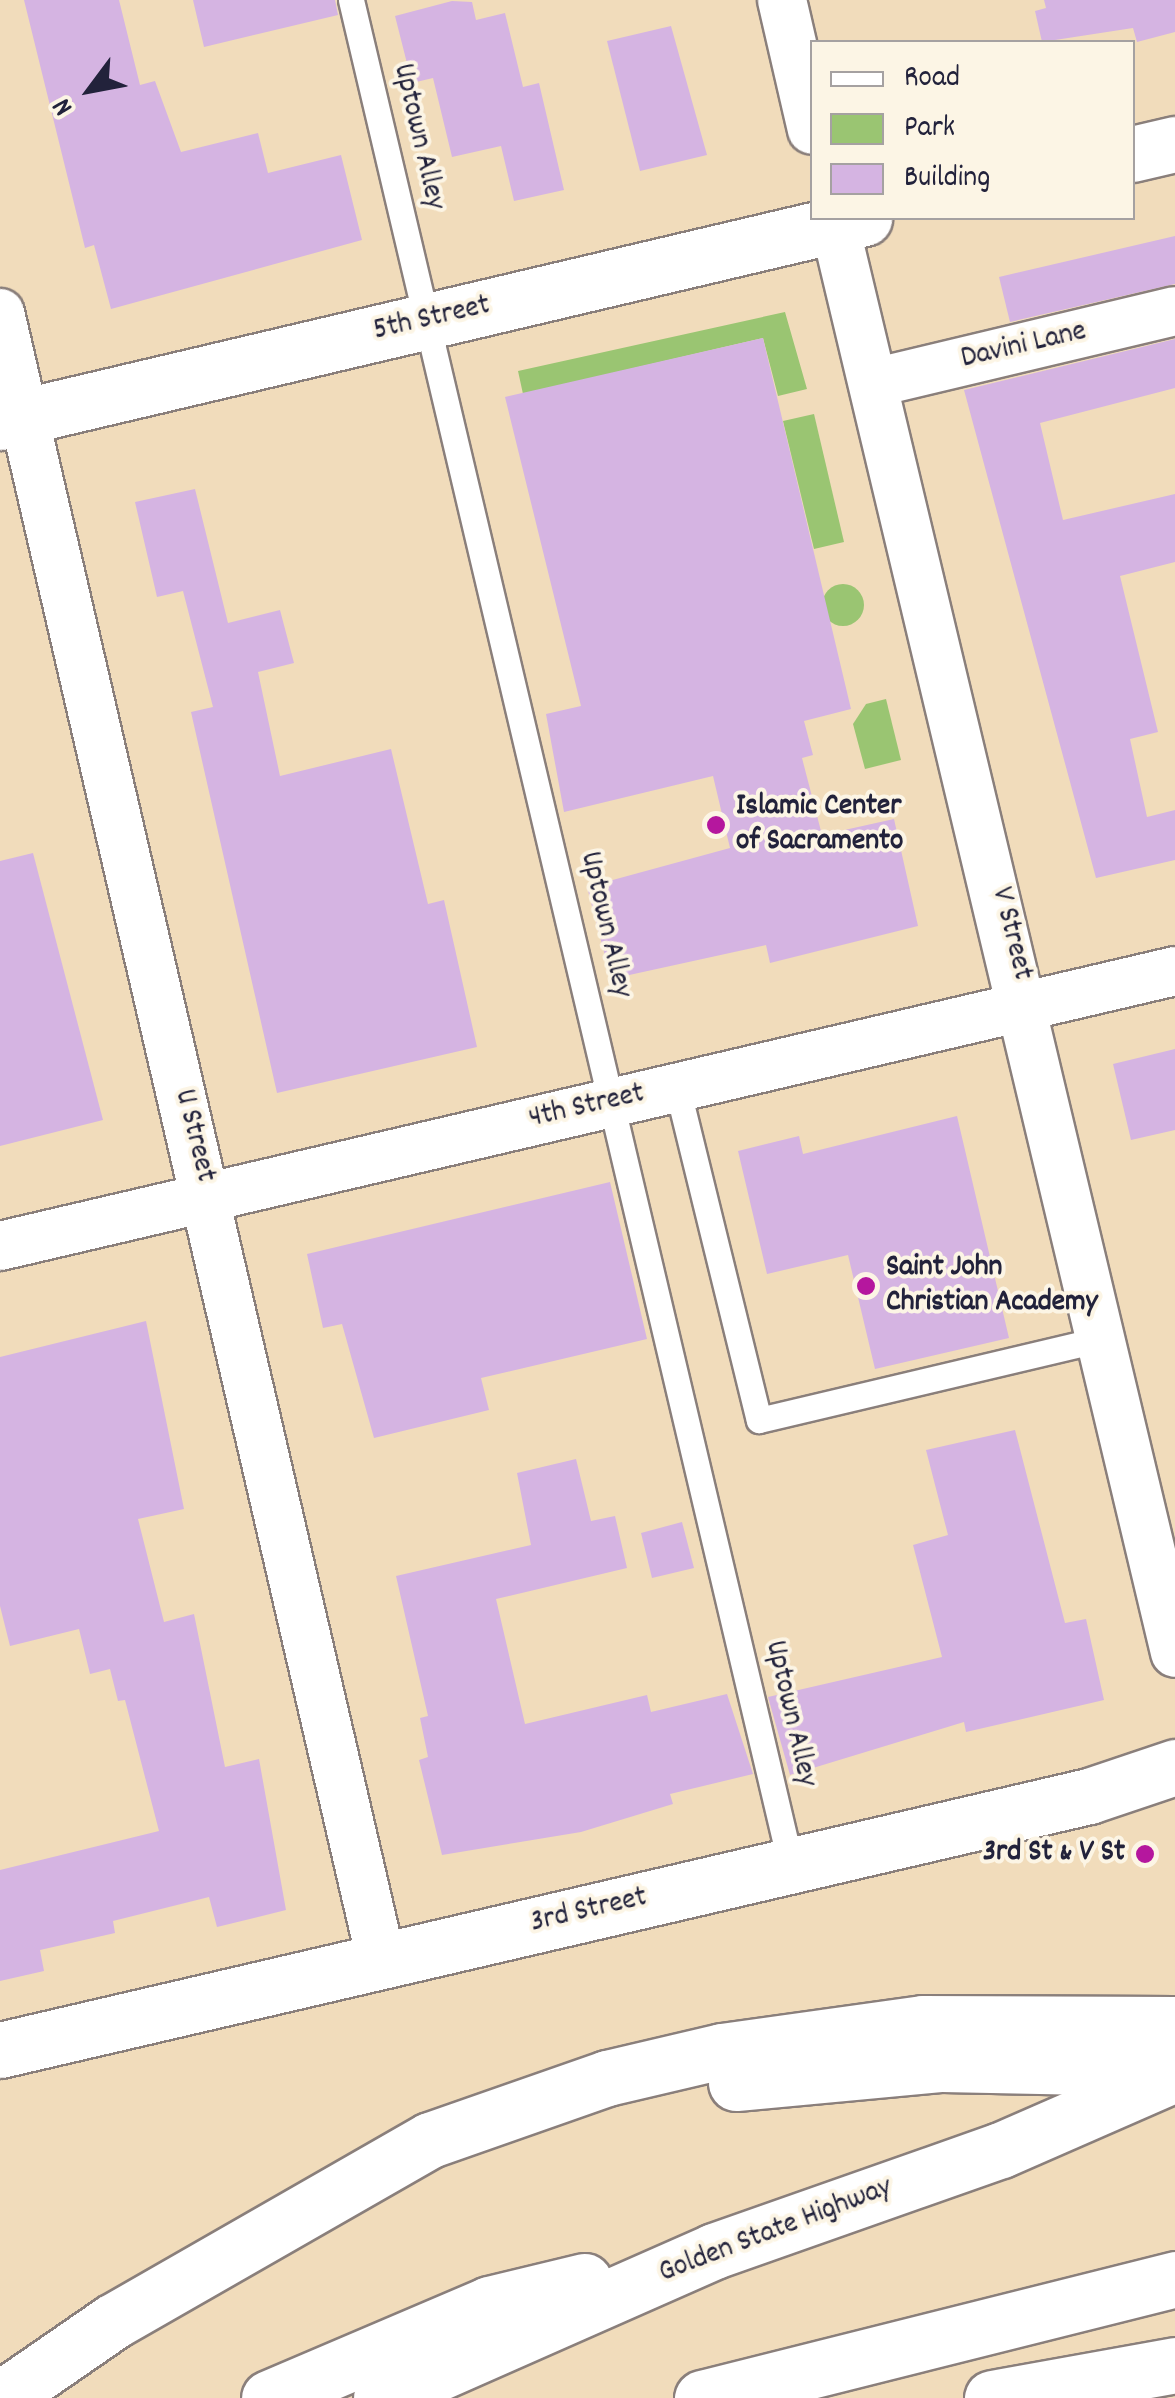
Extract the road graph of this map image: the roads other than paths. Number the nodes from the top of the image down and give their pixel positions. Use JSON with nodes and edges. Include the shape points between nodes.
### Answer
{"nodes":[{"id":1,"x":351,"y":0,"type":"edge"},
{"id":2,"x":782,"y":0,"type":"edge"},
{"id":3,"x":810,"y":121,"type":"edge"},
{"id":4,"x":1175,"y":144,"type":"edge"},
{"id":5,"x":1135,"y":153,"type":"edge"},
{"id":6,"x":844,"y":220,"type":"edge"},
{"id":7,"x":1175,"y":311,"type":"edge"},
{"id":8,"x":0,"y":314,"type":"edge"},
{"id":9,"x":427,"y":321,"type":"junction"},
{"id":10,"x":873,"y":383,"type":"junction"},
{"id":11,"x":12,"y":419,"type":"edge"},
{"id":12,"x":1175,"y":971,"type":"edge"},
{"id":13,"x":1027,"y":1006,"type":"junction"},
{"id":14,"x":677,"y":1087,"type":"junction"},
{"id":15,"x":614,"y":1102,"type":"junction"},
{"id":16,"x":208,"y":1197,"type":"junction"},
{"id":17,"x":0,"y":1246,"type":"edge"},
{"id":18,"x":1102,"y":1339,"type":"junction"},
{"id":19,"x":1175,"y":1653,"type":"edge"},
{"id":20,"x":1175,"y":1767,"type":"edge"},
{"id":21,"x":790,"y":1865,"type":"junction"},
{"id":22,"x":381,"y":1959,"type":"junction"},
{"id":23,"x":1175,"y":2024,"type":"edge"},
{"id":24,"x":0,"y":2050,"type":"edge"},
{"id":25,"x":1175,"y":2072,"type":"edge"},
{"id":26,"x":376,"y":2176,"type":"junction"},
{"id":27,"x":714,"y":2251,"type":"junction"},
{"id":28,"x":1175,"y":2279,"type":"edge"},
{"id":29,"x":1175,"y":2365,"type":"edge"},
{"id":30,"x":2,"y":2398,"type":"edge"},
{"id":31,"x":269,"y":2398,"type":"edge"},
{"id":32,"x":382,"y":2398,"type":"edge"},
{"id":33,"x":702,"y":2398,"type":"edge"},
{"id":34,"x":992,"y":2398,"type":"edge"}],
"edges":[{"from":1,"to":9,"type":"lane","name":"Uptown Alley"},
{"from":2,"to":3,"type":"street"},
{"from":4,"to":5,"type":"main road"},
{"from":6,"to":9,"type":"main road","name":"5th Street"},
{"from":6,"to":10,"type":"street","name":"V Street"},
{"from":7,"to":10,"type":"street","name":"Davini Lane"},
{"from":8,"to":11,"type":"street","name":"U Street"},
{"from":9,"to":11,"type":"main road","name":"5th Street"},
{"from":9,"to":15,"type":"lane","name":"Uptown Alley"},
{"from":10,"to":13,"type":"street","name":"V Street"},
{"from":11,"to":16,"type":"street","name":"U Street"},
{"from":12,"to":13,"type":"street","name":"4th Street"},
{"from":13,"to":14,"type":"street","name":"4th Street"},
{"from":13,"to":18,"type":"street","name":"V Street"},
{"from":14,"to":15,"type":"street","name":"4th Street"},
{"from":14,"to":18,"type":"lane","via":[[759,1420]]},
{"from":15,"to":16,"type":"street","name":"4th Street"},
{"from":15,"to":21,"type":"lane","name":"Uptown Alley"},
{"from":16,"to":17,"type":"street","name":"4th Street"},
{"from":16,"to":22,"type":"street","name":"U Street"},
{"from":18,"to":19,"type":"street","name":"V Street"},
{"from":20,"to":21,"type":"main road","name":"3rd Street"},
{"from":21,"to":22,"type":"main road","name":"3rd Street"},
{"from":22,"to":24,"type":"main road","name":"3rd Street"},
{"from":23,"to":26,"type":"main road","via":[[922,2023],[722,2051],[522,2106],[430,2140]]},
{"from":25,"to":26,"type":"main road","via":[[942,2064],[704,2087]]},
{"from":25,"to":27,"type":"main road","name":"Golden State Highway","via":[[1001,2150]]},
{"from":26,"to":30,"type":"main road","via":[[112,2322]]},
{"from":27,"to":31,"type":"main road","via":[[489,2304]]},
{"from":27,"to":32,"type":"main road","name":"Golden State Highway"},
{"from":28,"to":33,"type":"main road","via":[[1026,2309]]},
{"from":29,"to":34,"type":"main road"}]}
